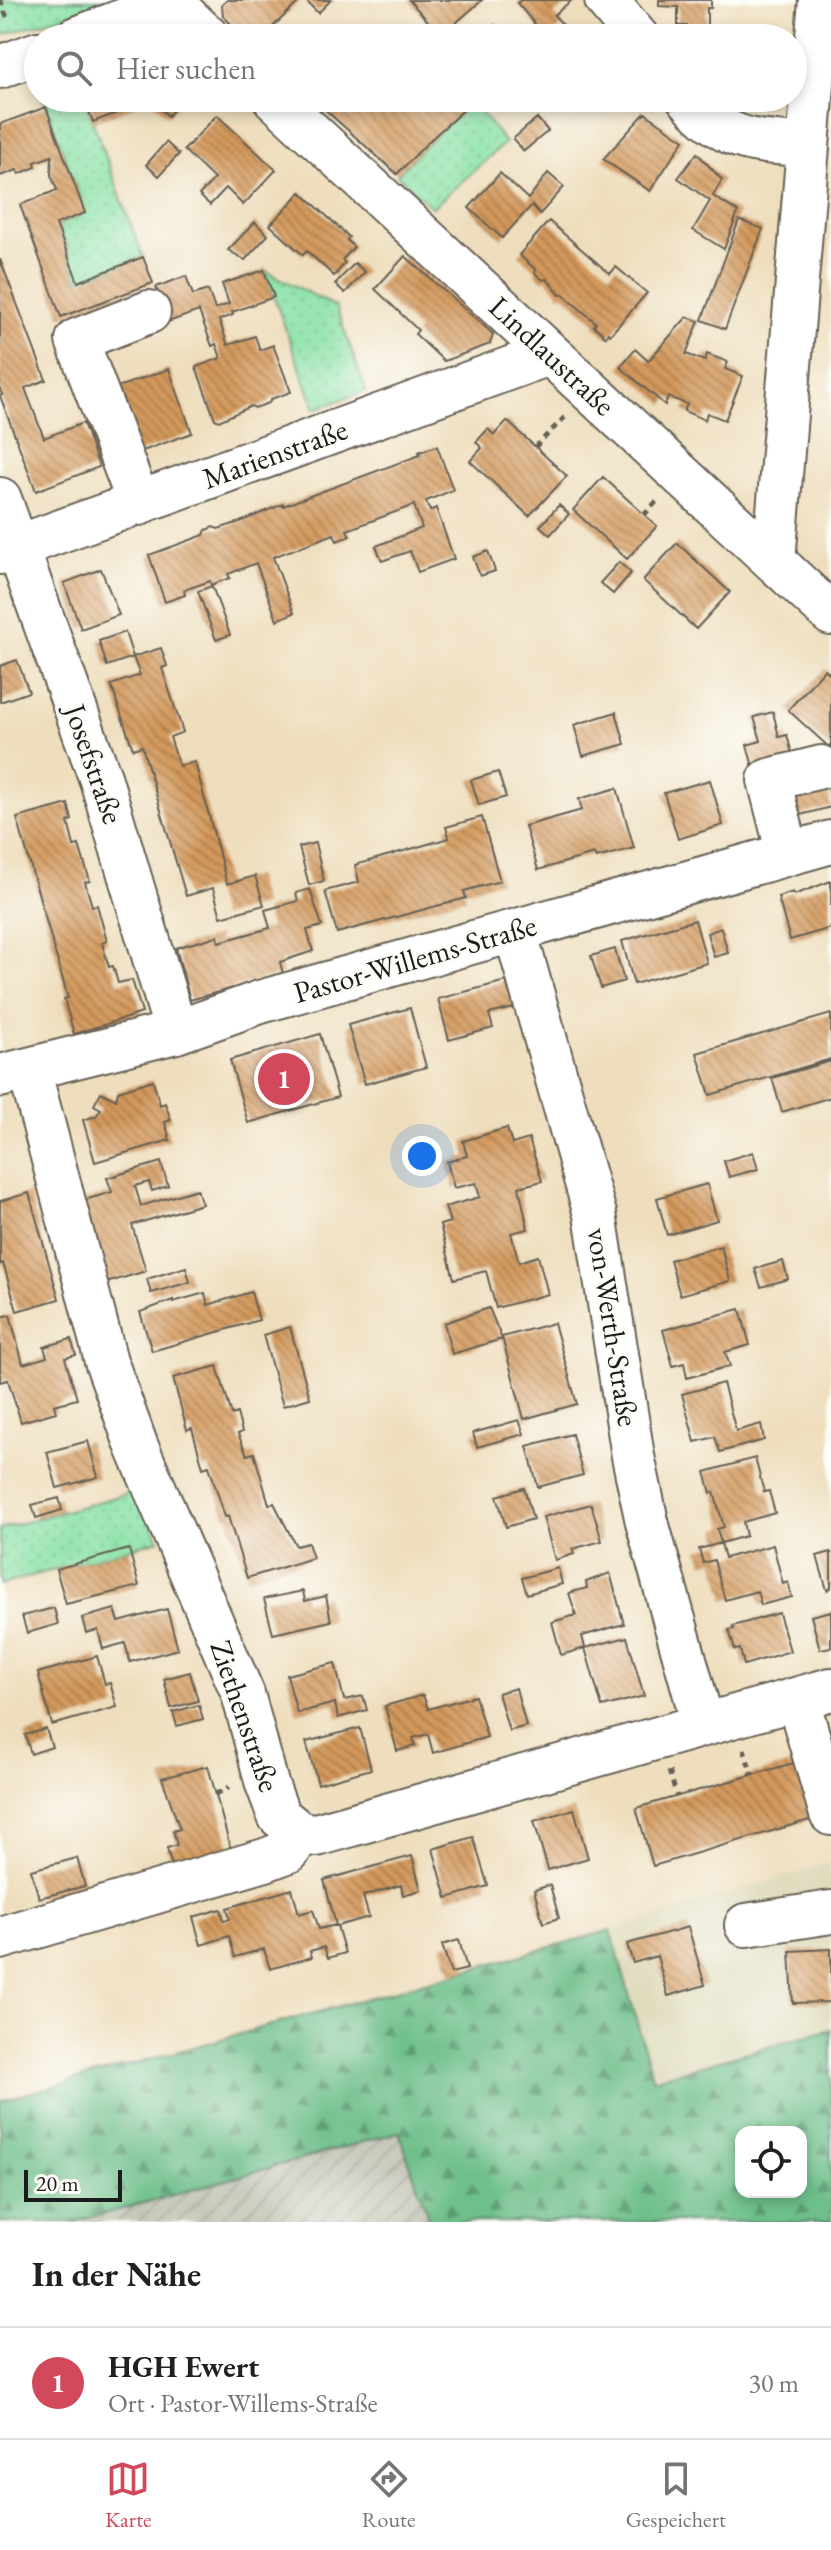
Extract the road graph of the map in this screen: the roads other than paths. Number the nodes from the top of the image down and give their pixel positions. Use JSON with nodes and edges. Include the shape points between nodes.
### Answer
{"nodes":[{"id":1,"x":606,"y":0,"type":"edge"},
{"id":2,"x":820,"y":0,"type":"edge"},
{"id":3,"x":172,"y":1,"type":"edge"},
{"id":4,"x":113,"y":24,"type":"edge"},
{"id":5,"x":195,"y":24,"type":"edge"},
{"id":6,"x":626,"y":24,"type":"edge"},
{"id":7,"x":24,"y":58,"type":"edge"},
{"id":8,"x":0,"y":67,"type":"edge"},
{"id":9,"x":289,"y":112,"type":"edge"},
{"id":10,"x":701,"y":112,"type":"edge"},
{"id":11,"x":806,"y":145,"type":"junction"},
{"id":12,"x":815,"y":274,"type":"edge"},
{"id":13,"x":149,"y":312,"type":"dead end"},
{"id":14,"x":549,"y":354,"type":"junction"},
{"id":15,"x":0,"y":499,"type":"edge"},
{"id":16,"x":139,"y":504,"type":"junction"},
{"id":17,"x":9,"y":549,"type":"edge"},
{"id":18,"x":774,"y":561,"type":"junction"},
{"id":19,"x":831,"y":614,"type":"edge"},
{"id":20,"x":821,"y":767,"type":"dead end"},
{"id":21,"x":831,"y":842,"type":"edge"},
{"id":22,"x":788,"y":854,"type":"junction"},
{"id":23,"x":515,"y":931,"type":"junction"},
{"id":24,"x":176,"y":1032,"type":"junction"},
{"id":25,"x":14,"y":1073,"type":"edge"},
{"id":26,"x":815,"y":1694,"type":"edge"},
{"id":27,"x":703,"y":1724,"type":"junction"},
{"id":28,"x":831,"y":1814,"type":"edge"},
{"id":29,"x":300,"y":1833,"type":"junction"},
{"id":30,"x":831,"y":1912,"type":"edge"},
{"id":31,"x":746,"y":1925,"type":"dead end"},
{"id":32,"x":0,"y":1938,"type":"edge"}],
"edges":[{"from":1,"to":6,"type":"street"},
{"from":2,"to":11,"type":"street"},
{"from":3,"to":4,"type":"street"},
{"from":3,"to":5,"type":"street"},
{"from":7,"to":8,"type":"street"},
{"from":9,"to":14,"type":"street","name":"Lindlaustraße"},
{"from":10,"to":11,"type":"street","via":[[729,134],[755,142]]},
{"from":11,"to":12,"type":"street"},
{"from":12,"to":18,"type":"street"},
{"from":13,"to":16,"type":"street","via":[[77,340]]},
{"from":14,"to":16,"type":"street","name":"Marienstraße"},
{"from":14,"to":18,"type":"street","name":"Lindlaustraße"},
{"from":15,"to":17,"type":"street","name":"Josefstraße"},
{"from":16,"to":17,"type":"street","name":"Marienstraße"},
{"from":17,"to":24,"type":"street","name":"Josefstraße","via":[[101,780]]},
{"from":18,"to":19,"type":"street","name":"Lindlaustraße"},
{"from":20,"to":22,"type":"street","via":[[769,780]]},
{"from":21,"to":22,"type":"street","name":"Pastor-Willems-Straße"},
{"from":22,"to":23,"type":"street","name":"Pastor-Willems-Straße"},
{"from":23,"to":24,"type":"street","name":"Pastor-Willems-Straße","via":[[260,1002]]},
{"from":23,"to":27,"type":"street","name":"von-Werth-Straße","via":[[595,1214],[633,1456]]},
{"from":24,"to":25,"type":"street","name":"Pastor-Willems-Straße"},
{"from":25,"to":29,"type":"street","name":"Ziethenstraße","via":[[137,1447],[243,1694],[279,1816]]},
{"from":26,"to":27,"type":"street"},
{"from":26,"to":28,"type":"street"},
{"from":27,"to":29,"type":"street","via":[[347,1827],[316,1835]]},
{"from":29,"to":32,"type":"street","via":[[289,1851],[265,1860]]},
{"from":30,"to":31,"type":"street"}]}
